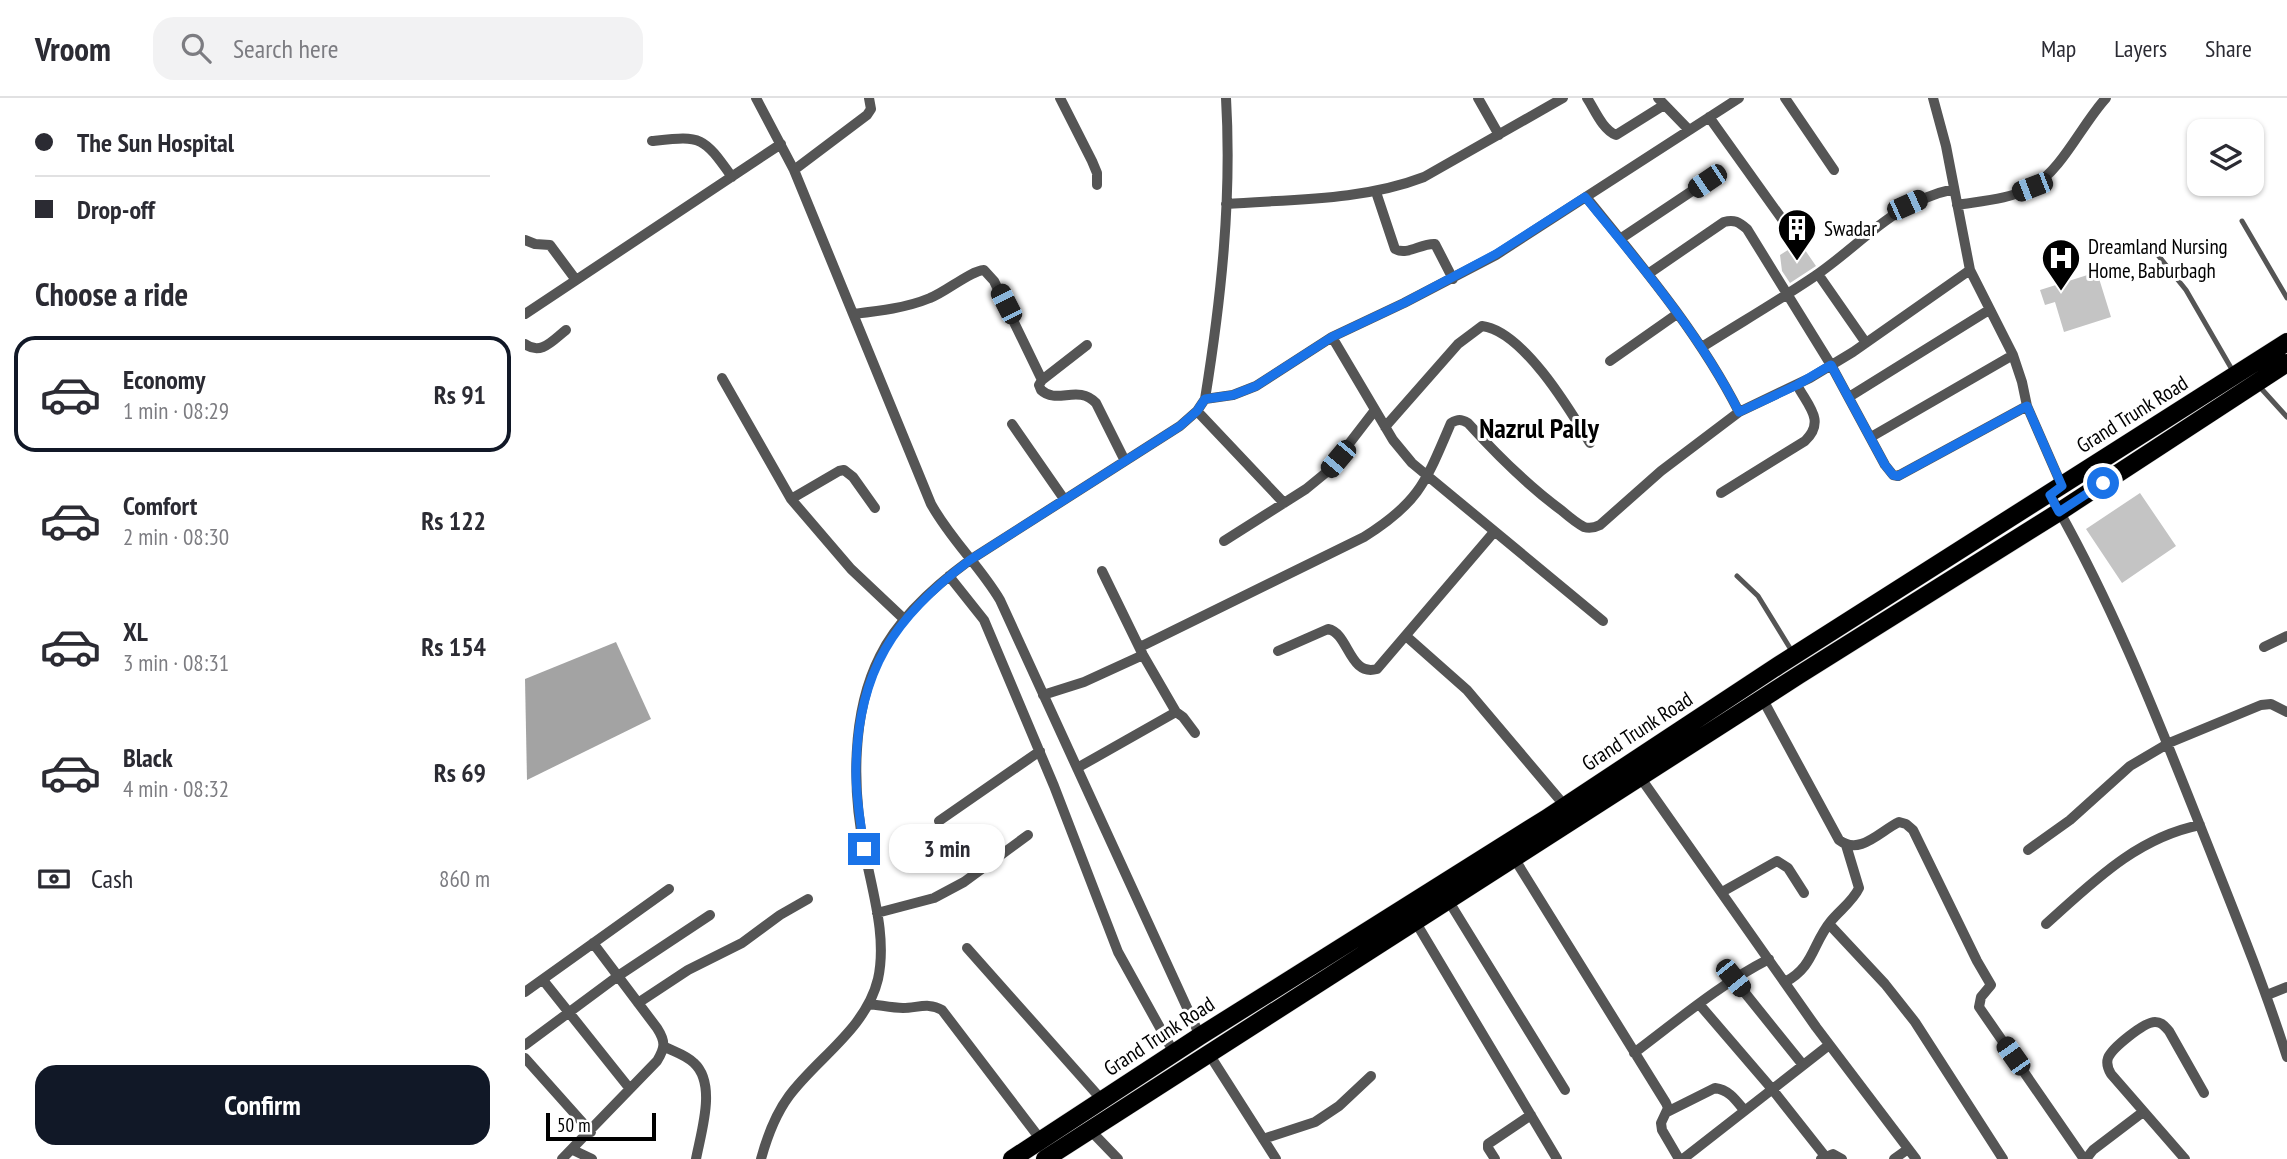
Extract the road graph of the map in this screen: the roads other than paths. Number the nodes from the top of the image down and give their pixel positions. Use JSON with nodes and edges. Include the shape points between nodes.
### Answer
{"nodes":[{"id":1,"x":756,"y":98,"type":"edge"},
{"id":2,"x":869,"y":98,"type":"edge"},
{"id":3,"x":1060,"y":98,"type":"edge"},
{"id":4,"x":1226,"y":98,"type":"edge"},
{"id":5,"x":1478,"y":98,"type":"edge"},
{"id":6,"x":1563,"y":98,"type":"edge"},
{"id":7,"x":1587,"y":98,"type":"edge"},
{"id":8,"x":1739,"y":98,"type":"edge"},
{"id":9,"x":1785,"y":98,"type":"edge"},
{"id":10,"x":1933,"y":98,"type":"edge"},
{"id":11,"x":2087,"y":98,"type":"edge"},
{"id":12,"x":2106,"y":98,"type":"edge"},
{"id":13,"x":1661,"y":102,"type":"edge"},
{"id":14,"x":2095,"y":110,"type":"junction"},
{"id":15,"x":1709,"y":117,"type":"junction"},
{"id":16,"x":1689,"y":130,"type":"junction"},
{"id":17,"x":1499,"y":135,"type":"junction"},
{"id":18,"x":652,"y":141,"type":"dead end"},
{"id":19,"x":781,"y":145,"type":"junction"},
{"id":20,"x":794,"y":170,"type":"junction"},
{"id":21,"x":1834,"y":170,"type":"dead end"},
{"id":22,"x":732,"y":177,"type":"junction"},
{"id":23,"x":1707,"y":181,"type":"dead end"},
{"id":24,"x":1097,"y":185,"type":"dead end"},
{"id":25,"x":1954,"y":189,"type":"junction"},
{"id":26,"x":1376,"y":192,"type":"junction"},
{"id":27,"x":1585,"y":197,"type":"junction"},
{"id":28,"x":1226,"y":204,"type":"junction"},
{"id":29,"x":1957,"y":205,"type":"junction"},
{"id":30,"x":2242,"y":222,"type":"dead end"},
{"id":31,"x":1787,"y":226,"type":"dead end"},
{"id":32,"x":1620,"y":239,"type":"junction"},
{"id":33,"x":525,"y":240,"type":"edge"},
{"id":34,"x":2153,"y":249,"type":"dead end"},
{"id":35,"x":1970,"y":270,"type":"junction"},
{"id":36,"x":1648,"y":274,"type":"junction"},
{"id":37,"x":1818,"y":274,"type":"junction"},
{"id":38,"x":1453,"y":279,"type":"junction"},
{"id":39,"x":576,"y":280,"type":"junction"},
{"id":40,"x":1787,"y":294,"type":"junction"},
{"id":41,"x":2287,"y":298,"type":"edge"},
{"id":42,"x":1989,"y":310,"type":"junction"},
{"id":43,"x":525,"y":314,"type":"edge"},
{"id":44,"x":853,"y":314,"type":"junction"},
{"id":45,"x":1677,"y":314,"type":"junction"},
{"id":46,"x":566,"y":330,"type":"dead end"},
{"id":47,"x":1332,"y":337,"type":"junction"},
{"id":48,"x":2287,"y":342,"type":"edge"},
{"id":49,"x":1865,"y":343,"type":"junction"},
{"id":50,"x":525,"y":344,"type":"edge"},
{"id":51,"x":1087,"y":345,"type":"dead end"},
{"id":52,"x":1702,"y":347,"type":"junction"},
{"id":53,"x":2013,"y":355,"type":"junction"},
{"id":54,"x":1610,"y":361,"type":"dead end"},
{"id":55,"x":2287,"y":363,"type":"edge"},
{"id":56,"x":1831,"y":365,"type":"junction"},
{"id":57,"x":2235,"y":376,"type":"junction"},
{"id":58,"x":722,"y":378,"type":"dead end"},
{"id":59,"x":1042,"y":380,"type":"junction"},
{"id":60,"x":2256,"y":383,"type":"junction"},
{"id":61,"x":1797,"y":385,"type":"junction"},
{"id":62,"x":1849,"y":397,"type":"junction"},
{"id":63,"x":1205,"y":399,"type":"junction"},
{"id":64,"x":2027,"y":406,"type":"junction"},
{"id":65,"x":1375,"y":410,"type":"junction"},
{"id":66,"x":1197,"y":411,"type":"junction"},
{"id":67,"x":1739,"y":412,"type":"junction"},
{"id":68,"x":2287,"y":417,"type":"edge"},
{"id":69,"x":1012,"y":424,"type":"dead end"},
{"id":70,"x":1385,"y":427,"type":"junction"},
{"id":71,"x":1871,"y":437,"type":"junction"},
{"id":72,"x":1590,"y":443,"type":"dead end"},
{"id":73,"x":1125,"y":461,"type":"junction"},
{"id":74,"x":1427,"y":478,"type":"junction"},
{"id":75,"x":2056,"y":490,"type":"junction"},
{"id":76,"x":1721,"y":493,"type":"dead end"},
{"id":77,"x":791,"y":499,"type":"junction"},
{"id":78,"x":1064,"y":499,"type":"junction"},
{"id":79,"x":1284,"y":503,"type":"junction"},
{"id":80,"x":875,"y":509,"type":"dead end"},
{"id":81,"x":2059,"y":512,"type":"junction"},
{"id":82,"x":1494,"y":532,"type":"junction"},
{"id":83,"x":1224,"y":541,"type":"dead end"},
{"id":84,"x":970,"y":560,"type":"junction"},
{"id":85,"x":1102,"y":571,"type":"dead end"},
{"id":86,"x":949,"y":576,"type":"junction"},
{"id":87,"x":1737,"y":576,"type":"dead end"},
{"id":88,"x":904,"y":619,"type":"junction"},
{"id":89,"x":1603,"y":621,"type":"dead end"},
{"id":90,"x":1406,"y":636,"type":"junction"},
{"id":91,"x":2287,"y":636,"type":"edge"},
{"id":92,"x":2264,"y":647,"type":"dead end"},
{"id":93,"x":1142,"y":651,"type":"junction"},
{"id":94,"x":1278,"y":651,"type":"dead end"},
{"id":95,"x":1795,"y":655,"type":"junction"},
{"id":96,"x":1044,"y":695,"type":"junction"},
{"id":97,"x":1762,"y":698,"type":"junction"},
{"id":98,"x":1175,"y":712,"type":"junction"},
{"id":99,"x":2287,"y":712,"type":"edge"},
{"id":100,"x":1195,"y":733,"type":"dead end"},
{"id":101,"x":2169,"y":743,"type":"junction"},
{"id":102,"x":1040,"y":751,"type":"junction"},
{"id":103,"x":1077,"y":768,"type":"junction"},
{"id":104,"x":1640,"y":777,"type":"junction"},
{"id":105,"x":1565,"y":806,"type":"junction"},
{"id":106,"x":939,"y":821,"type":"dead end"},
{"id":107,"x":2200,"y":825,"type":"junction"},
{"id":108,"x":1028,"y":835,"type":"dead end"},
{"id":109,"x":1846,"y":845,"type":"junction"},
{"id":110,"x":2028,"y":850,"type":"dead end"},
{"id":111,"x":1514,"y":858,"type":"junction"},
{"id":112,"x":670,"y":889,"type":"dead end"},
{"id":113,"x":1722,"y":892,"type":"junction"},
{"id":114,"x":1804,"y":893,"type":"dead end"},
{"id":115,"x":808,"y":899,"type":"dead end"},
{"id":116,"x":1448,"y":900,"type":"junction"},
{"id":117,"x":877,"y":913,"type":"junction"},
{"id":118,"x":710,"y":915,"type":"dead end"},
{"id":119,"x":1415,"y":921,"type":"junction"},
{"id":120,"x":1829,"y":924,"type":"junction"},
{"id":121,"x":2046,"y":924,"type":"dead end"},
{"id":122,"x":593,"y":943,"type":"junction"},
{"id":123,"x":967,"y":948,"type":"dead end"},
{"id":124,"x":1769,"y":960,"type":"junction"},
{"id":125,"x":618,"y":976,"type":"junction"},
{"id":126,"x":1733,"y":978,"type":"junction"},
{"id":127,"x":543,"y":980,"type":"junction"},
{"id":128,"x":1785,"y":982,"type":"junction"},
{"id":129,"x":2287,"y":987,"type":"edge"},
{"id":130,"x":525,"y":992,"type":"edge"},
{"id":131,"x":2267,"y":995,"type":"junction"},
{"id":132,"x":638,"y":1003,"type":"junction"},
{"id":133,"x":869,"y":1004,"type":"junction"},
{"id":134,"x":1699,"y":1004,"type":"junction"},
{"id":135,"x":567,"y":1013,"type":"junction"},
{"id":136,"x":1200,"y":1036,"type":"junction"},
{"id":137,"x":525,"y":1045,"type":"edge"},
{"id":138,"x":1829,"y":1045,"type":"junction"},
{"id":139,"x":665,"y":1048,"type":"junction"},
{"id":140,"x":1174,"y":1053,"type":"junction"},
{"id":141,"x":1634,"y":1053,"type":"junction"},
{"id":142,"x":1209,"y":1054,"type":"junction"},
{"id":143,"x":2287,"y":1057,"type":"edge"},
{"id":144,"x":525,"y":1058,"type":"edge"},
{"id":145,"x":1803,"y":1065,"type":"junction"},
{"id":146,"x":1371,"y":1076,"type":"dead end"},
{"id":147,"x":1772,"y":1088,"type":"junction"},
{"id":148,"x":630,"y":1089,"type":"junction"},
{"id":149,"x":1565,"y":1090,"type":"dead end"},
{"id":150,"x":2204,"y":1093,"type":"dead end"},
{"id":151,"x":1102,"y":1100,"type":"junction"},
{"id":152,"x":1744,"y":1110,"type":"junction"},
{"id":153,"x":1667,"y":1112,"type":"junction"},
{"id":154,"x":2143,"y":1112,"type":"junction"},
{"id":155,"x":1531,"y":1115,"type":"junction"},
{"id":156,"x":1090,"y":1130,"type":"junction"},
{"id":157,"x":591,"y":1132,"type":"junction"},
{"id":158,"x":1263,"y":1139,"type":"junction"},
{"id":159,"x":1041,"y":1140,"type":"junction"},
{"id":160,"x":1909,"y":1149,"type":"junction"},
{"id":161,"x":573,"y":1150,"type":"junction"},
{"id":162,"x":1823,"y":1158,"type":"edge"},
{"id":163,"x":562,"y":1159,"type":"edge"},
{"id":164,"x":592,"y":1159,"type":"edge"},
{"id":165,"x":696,"y":1159,"type":"edge"},
{"id":166,"x":761,"y":1159,"type":"edge"},
{"id":167,"x":1012,"y":1159,"type":"edge"},
{"id":168,"x":1045,"y":1159,"type":"edge"},
{"id":169,"x":1118,"y":1159,"type":"edge"},
{"id":170,"x":1276,"y":1159,"type":"edge"},
{"id":171,"x":1495,"y":1159,"type":"edge"},
{"id":172,"x":1557,"y":1159,"type":"edge"},
{"id":173,"x":1681,"y":1159,"type":"edge"},
{"id":174,"x":1842,"y":1159,"type":"edge"},
{"id":175,"x":1894,"y":1159,"type":"edge"},
{"id":176,"x":1916,"y":1159,"type":"edge"},
{"id":177,"x":2004,"y":1159,"type":"edge"},
{"id":178,"x":2085,"y":1159,"type":"edge"},
{"id":179,"x":2185,"y":1159,"type":"edge"}],
"edges":[{"from":1,"to":19,"type":"street"},
{"from":2,"to":20,"type":"street","via":[[867,115]]},
{"from":3,"to":24,"type":"street","via":[[1092,161]]},
{"from":4,"to":28,"type":"street"},
{"from":5,"to":17,"type":"street"},
{"from":6,"to":17,"type":"street"},
{"from":7,"to":13,"type":"street","via":[[1616,135]]},
{"from":8,"to":15,"type":"street"},
{"from":9,"to":21,"type":"street"},
{"from":10,"to":25,"type":"street"},
{"from":11,"to":14,"type":"street"},
{"from":12,"to":14,"type":"street"},
{"from":13,"to":16,"type":"street"},
{"from":14,"to":29,"type":"street","via":[[2048,174],[2032,187]]},
{"from":15,"to":16,"type":"street"},
{"from":15,"to":31,"type":"street"},
{"from":16,"to":27,"type":"street"},
{"from":17,"to":26,"type":"street","via":[[1424,177]]},
{"from":18,"to":22,"type":"street","via":[[699,139]]},
{"from":19,"to":20,"type":"street"},
{"from":19,"to":22,"type":"street"},
{"from":20,"to":44,"type":"street"},
{"from":22,"to":39,"type":"street"},
{"from":23,"to":32,"type":"street"},
{"from":25,"to":29,"type":"street"},
{"from":25,"to":37,"type":"street","via":[[1907,205]]},
{"from":26,"to":28,"type":"street"},
{"from":26,"to":38,"type":"street","via":[[1395,249],[1404,252],[1435,244]]},
{"from":27,"to":32,"type":"street"},
{"from":27,"to":38,"type":"street"},
{"from":28,"to":63,"type":"street","via":[[1224,265]]},
{"from":29,"to":35,"type":"street"},
{"from":30,"to":41,"type":"lane"},
{"from":32,"to":36,"type":"street"},
{"from":33,"to":39,"type":"street","via":[[550,245]]},
{"from":34,"to":57,"type":"lane","via":[[2186,290]]},
{"from":35,"to":42,"type":"street"},
{"from":35,"to":49,"type":"street"},
{"from":36,"to":40,"type":"street","via":[[1732,220],[1747,229]]},
{"from":36,"to":45,"type":"street"},
{"from":37,"to":40,"type":"street"},
{"from":37,"to":49,"type":"street"},
{"from":38,"to":47,"type":"street"},
{"from":39,"to":43,"type":"street"},
{"from":40,"to":52,"type":"street"},
{"from":40,"to":56,"type":"street"},
{"from":42,"to":53,"type":"street"},
{"from":42,"to":62,"type":"street"},
{"from":44,"to":59,"type":"street","via":[[921,302],[984,270],[994,281]]},
{"from":44,"to":84,"type":"street","via":[[930,504]]},
{"from":45,"to":52,"type":"street"},
{"from":45,"to":54,"type":"street"},
{"from":46,"to":50,"type":"street","via":[[542,349]]},
{"from":47,"to":63,"type":"street","via":[[1256,386]]},
{"from":47,"to":65,"type":"street"},
{"from":48,"to":57,"type":"main road","name":"Grand Trunk Road"},
{"from":49,"to":56,"type":"street"},
{"from":51,"to":59,"type":"street"},
{"from":52,"to":67,"type":"street"},
{"from":53,"to":64,"type":"street"},
{"from":53,"to":71,"type":"street"},
{"from":55,"to":60,"type":"main road","name":"Grand Trunk Road"},
{"from":56,"to":61,"type":"street"},
{"from":56,"to":62,"type":"street"},
{"from":57,"to":75,"type":"main road","name":"Grand Trunk Road"},
{"from":58,"to":77,"type":"street"},
{"from":59,"to":73,"type":"street","via":[[1039,385],[1045,394],[1091,397]]},
{"from":60,"to":68,"type":"lane"},
{"from":60,"to":81,"type":"main road","name":"Grand Trunk Road"},
{"from":61,"to":67,"type":"street"},
{"from":61,"to":76,"type":"street","via":[[1816,420],[1812,434]]},
{"from":62,"to":71,"type":"street"},
{"from":63,"to":66,"type":"street"},
{"from":64,"to":71,"type":"street","via":[[1898,476],[1889,471]]},
{"from":64,"to":75,"type":"street"},
{"from":65,"to":70,"type":"street"},
{"from":65,"to":79,"type":"street","via":[[1328,471]]},
{"from":66,"to":73,"type":"street"},
{"from":66,"to":79,"type":"street"},
{"from":67,"to":74,"type":"street","via":[[1593,528],[1538,493],[1462,419],[1451,423]]},
{"from":69,"to":78,"type":"street"},
{"from":70,"to":72,"type":"street","via":[[1458,344],[1482,326],[1493,327],[1525,352],[1562,397]]},
{"from":70,"to":74,"type":"street"},
{"from":73,"to":78,"type":"street"},
{"from":74,"to":82,"type":"street"},
{"from":74,"to":93,"type":"street","via":[[1389,522]]},
{"from":75,"to":81,"type":"street"},
{"from":75,"to":95,"type":"main road","name":"Grand Trunk Road"},
{"from":77,"to":80,"type":"street","via":[[844,470]]},
{"from":77,"to":88,"type":"street","via":[[851,569]]},
{"from":78,"to":84,"type":"street"},
{"from":79,"to":83,"type":"street"},
{"from":81,"to":97,"type":"main road","name":"Grand Trunk Road"},
{"from":81,"to":101,"type":"street","via":[[2112,615]]},
{"from":82,"to":89,"type":"street"},
{"from":82,"to":90,"type":"street"},
{"from":84,"to":86,"type":"street"},
{"from":84,"to":96,"type":"street","via":[[985,574],[1000,600]]},
{"from":85,"to":93,"type":"street"},
{"from":86,"to":88,"type":"street"},
{"from":86,"to":102,"type":"street","via":[[984,620]]},
{"from":87,"to":95,"type":"lane","via":[[1764,604]]},
{"from":88,"to":117,"type":"street","via":[[880,655],[862,704],[856,769],[864,849]]},
{"from":90,"to":94,"type":"street","via":[[1370,671],[1356,663],[1334,630]]},
{"from":90,"to":105,"type":"street","via":[[1467,690]]},
{"from":91,"to":92,"type":"street"},
{"from":93,"to":96,"type":"street","via":[[1084,682]]},
{"from":93,"to":98,"type":"street"},
{"from":95,"to":105,"type":"main road","name":"Grand Trunk Road"},
{"from":96,"to":103,"type":"street"},
{"from":97,"to":104,"type":"main road","name":"Grand Trunk Road"},
{"from":97,"to":109,"type":"street","via":[[1814,797]]},
{"from":98,"to":100,"type":"street"},
{"from":98,"to":103,"type":"street"},
{"from":99,"to":101,"type":"street","via":[[2271,704],[2261,705]]},
{"from":101,"to":107,"type":"street"},
{"from":101,"to":110,"type":"street","via":[[2130,766],[2070,820]]},
{"from":102,"to":106,"type":"street"},
{"from":102,"to":140,"type":"street","via":[[1118,951]]},
{"from":103,"to":136,"type":"street"},
{"from":104,"to":111,"type":"main road","name":"Grand Trunk Road"},
{"from":104,"to":113,"type":"street"},
{"from":105,"to":136,"type":"main road","name":"Grand Trunk Road"},
{"from":107,"to":121,"type":"street","via":[[2152,840]]},
{"from":107,"to":131,"type":"street"},
{"from":108,"to":117,"type":"street","via":[[934,898]]},
{"from":109,"to":120,"type":"street","via":[[1859,888]]},
{"from":109,"to":178,"type":"street","via":[[1870,840],[1899,822],[1913,830],[1991,985],[1979,1007]]},
{"from":111,"to":116,"type":"main road","name":"Grand Trunk Road"},
{"from":111,"to":141,"type":"street"},
{"from":112,"to":122,"type":"street"},
{"from":113,"to":114,"type":"street","via":[[1777,861],[1788,868]]},
{"from":113,"to":124,"type":"street"},
{"from":115,"to":132,"type":"street"},
{"from":116,"to":119,"type":"main road","name":"Grand Trunk Road"},
{"from":116,"to":149,"type":"street"},
{"from":117,"to":133,"type":"street","via":[[881,954]]},
{"from":118,"to":125,"type":"street"},
{"from":119,"to":142,"type":"main road","name":"Grand Trunk Road"},
{"from":119,"to":155,"type":"street"},
{"from":120,"to":128,"type":"street","via":[[1805,968]]},
{"from":120,"to":177,"type":"street","via":[[1915,1022]]},
{"from":122,"to":125,"type":"street"},
{"from":122,"to":127,"type":"street"},
{"from":123,"to":151,"type":"street"},
{"from":124,"to":126,"type":"street"},
{"from":124,"to":128,"type":"street"},
{"from":125,"to":132,"type":"street"},
{"from":125,"to":135,"type":"street"},
{"from":126,"to":134,"type":"street"},
{"from":126,"to":145,"type":"street"},
{"from":127,"to":130,"type":"street"},
{"from":127,"to":135,"type":"street"},
{"from":128,"to":138,"type":"street"},
{"from":129,"to":131,"type":"street"},
{"from":131,"to":143,"type":"street"},
{"from":132,"to":139,"type":"street"},
{"from":133,"to":159,"type":"street","via":[[927,1005],[942,1010]]},
{"from":133,"to":166,"type":"street","via":[[839,1044],[789,1095]]},
{"from":134,"to":141,"type":"street"},
{"from":134,"to":147,"type":"street"},
{"from":135,"to":137,"type":"street"},
{"from":135,"to":148,"type":"street"},
{"from":136,"to":140,"type":"main road","name":"Grand Trunk Road"},
{"from":138,"to":145,"type":"street"},
{"from":138,"to":160,"type":"street"},
{"from":139,"to":148,"type":"street"},
{"from":139,"to":165,"type":"street","via":[[686,1057],[703,1074],[707,1088]]},
{"from":140,"to":151,"type":"main road","name":"Grand Trunk Road"},
{"from":141,"to":153,"type":"street","via":[[1666,1103]]},
{"from":142,"to":156,"type":"main road","name":"Grand Trunk Road"},
{"from":142,"to":158,"type":"street"},
{"from":144,"to":157,"type":"street"},
{"from":145,"to":147,"type":"street"},
{"from":146,"to":158,"type":"street","via":[[1315,1122]]},
{"from":147,"to":152,"type":"street"},
{"from":147,"to":162,"type":"street"},
{"from":148,"to":157,"type":"street"},
{"from":150,"to":154,"type":"street","via":[[2169,1031],[2162,1023],[2146,1024],[2107,1060],[2111,1074]]},
{"from":151,"to":159,"type":"main road","name":"Grand Trunk Road"},
{"from":152,"to":153,"type":"street","via":[[1732,1095],[1715,1088]]},
{"from":152,"to":173,"type":"street"},
{"from":153,"to":173,"type":"street","via":[[1662,1130]]},
{"from":154,"to":178,"type":"street"},
{"from":154,"to":179,"type":"street"},
{"from":155,"to":171,"type":"street","via":[[1488,1144]]},
{"from":155,"to":172,"type":"street"},
{"from":156,"to":168,"type":"main road","name":"Grand Trunk Road"},
{"from":156,"to":169,"type":"street"},
{"from":157,"to":161,"type":"street"},
{"from":158,"to":170,"type":"street"},
{"from":159,"to":167,"type":"main road","name":"Grand Trunk Road"},
{"from":160,"to":175,"type":"street"},
{"from":160,"to":176,"type":"street"},
{"from":161,"to":163,"type":"street"},
{"from":161,"to":164,"type":"street"},
{"from":162,"to":174,"type":"street","via":[[1832,1154]]}]}
